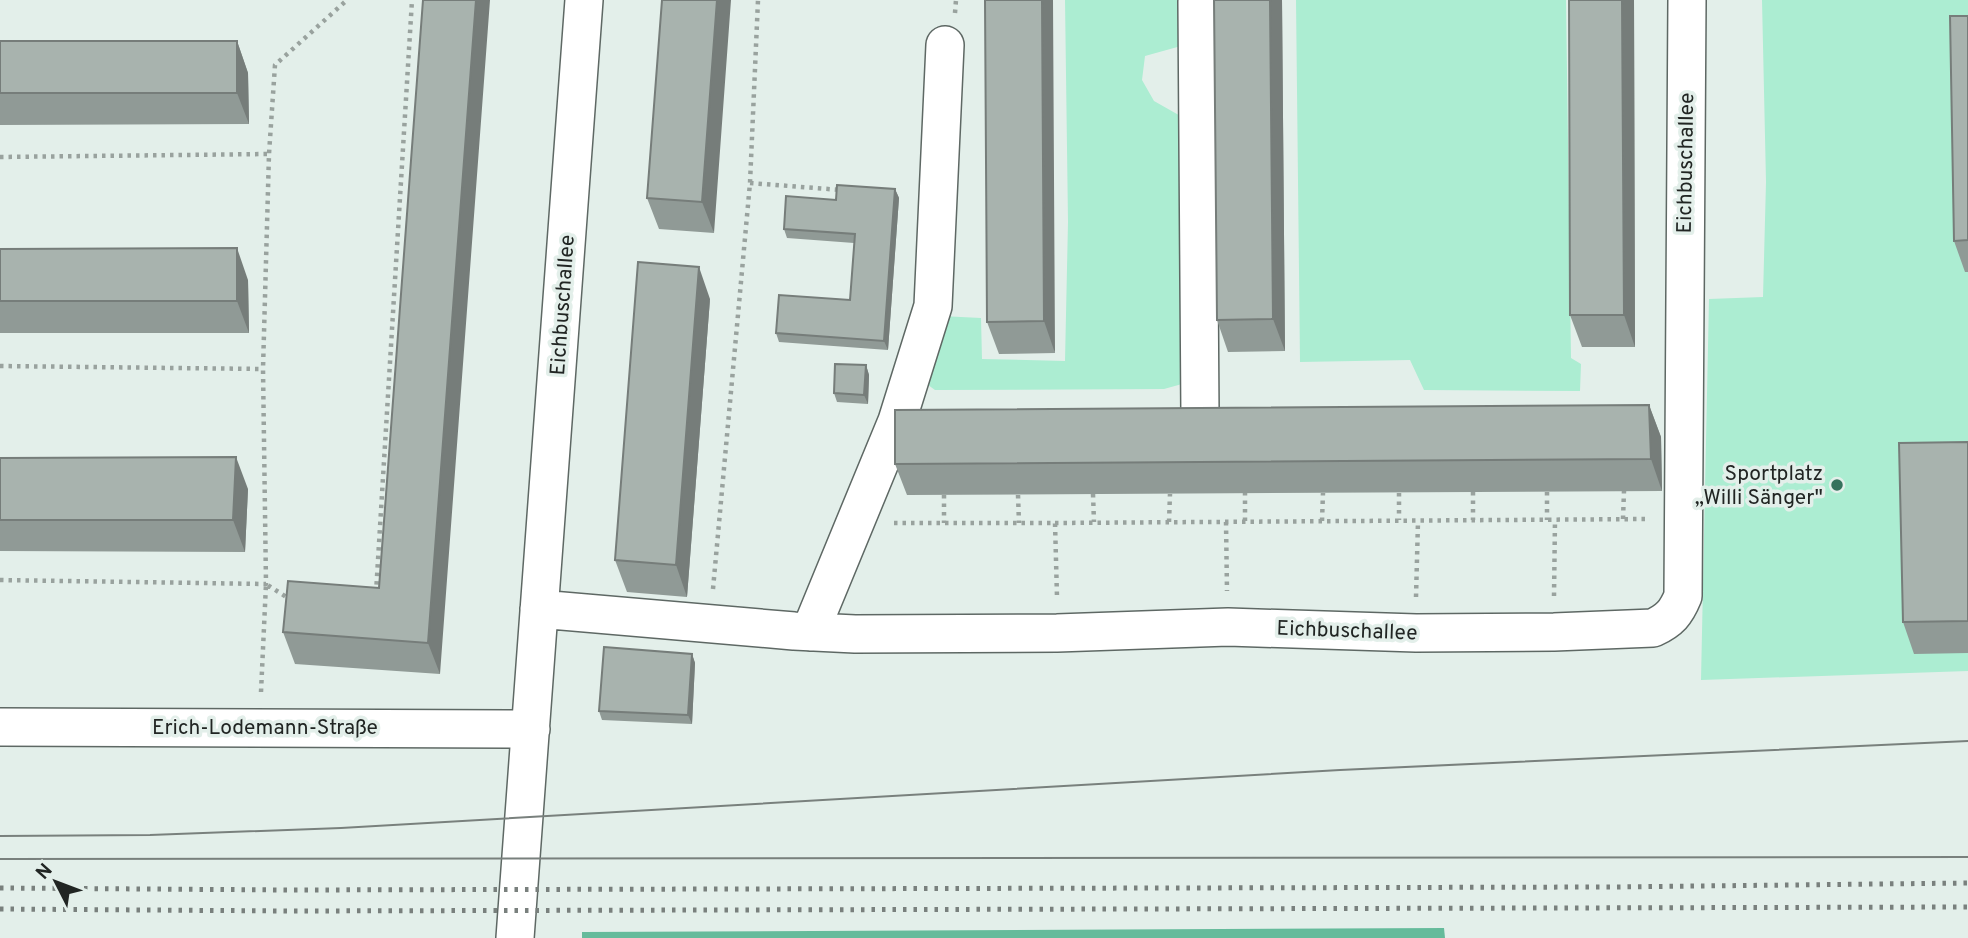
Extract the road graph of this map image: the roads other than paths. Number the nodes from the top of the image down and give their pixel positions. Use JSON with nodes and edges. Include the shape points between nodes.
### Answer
{"nodes":[{"id":1,"x":584,"y":0,"type":"edge"},
{"id":2,"x":1687,"y":0,"type":"edge"},
{"id":3,"x":1197,"y":2,"type":"dead end"},
{"id":4,"x":946,"y":45,"type":"dead end"},
{"id":5,"x":1200,"y":416,"type":"edge"},
{"id":6,"x":939,"y":420,"type":"edge"},
{"id":7,"x":897,"y":421,"type":"junction"},
{"id":8,"x":540,"y":609,"type":"junction"},
{"id":9,"x":810,"y":632,"type":"junction"},
{"id":10,"x":0,"y":727,"type":"edge"},
{"id":11,"x":531,"y":729,"type":"junction"},
{"id":12,"x":515,"y":938,"type":"edge"}],
"edges":[{"from":1,"to":8,"type":"street","name":"Eichbuschallee"},
{"from":2,"to":9,"type":"street","name":"Eichbuschallee","via":[[1669,411],[1685,519],[1683,596],[1666,622],[1653,628],[1554,632],[1416,633],[1227,626],[1057,633]]},
{"from":3,"to":5,"type":"street"},
{"from":4,"to":7,"type":"street","via":[[933,306]]},
{"from":6,"to":7,"type":"street"},
{"from":7,"to":9,"type":"street"},
{"from":8,"to":9,"type":"street","name":"Eichbuschallee"},
{"from":8,"to":11,"type":"street","name":"Eichbuschallee"},
{"from":10,"to":11,"type":"street","name":"Erich-Lodemann-Straße"},
{"from":11,"to":12,"type":"street","name":"Eichbuschallee"}]}
